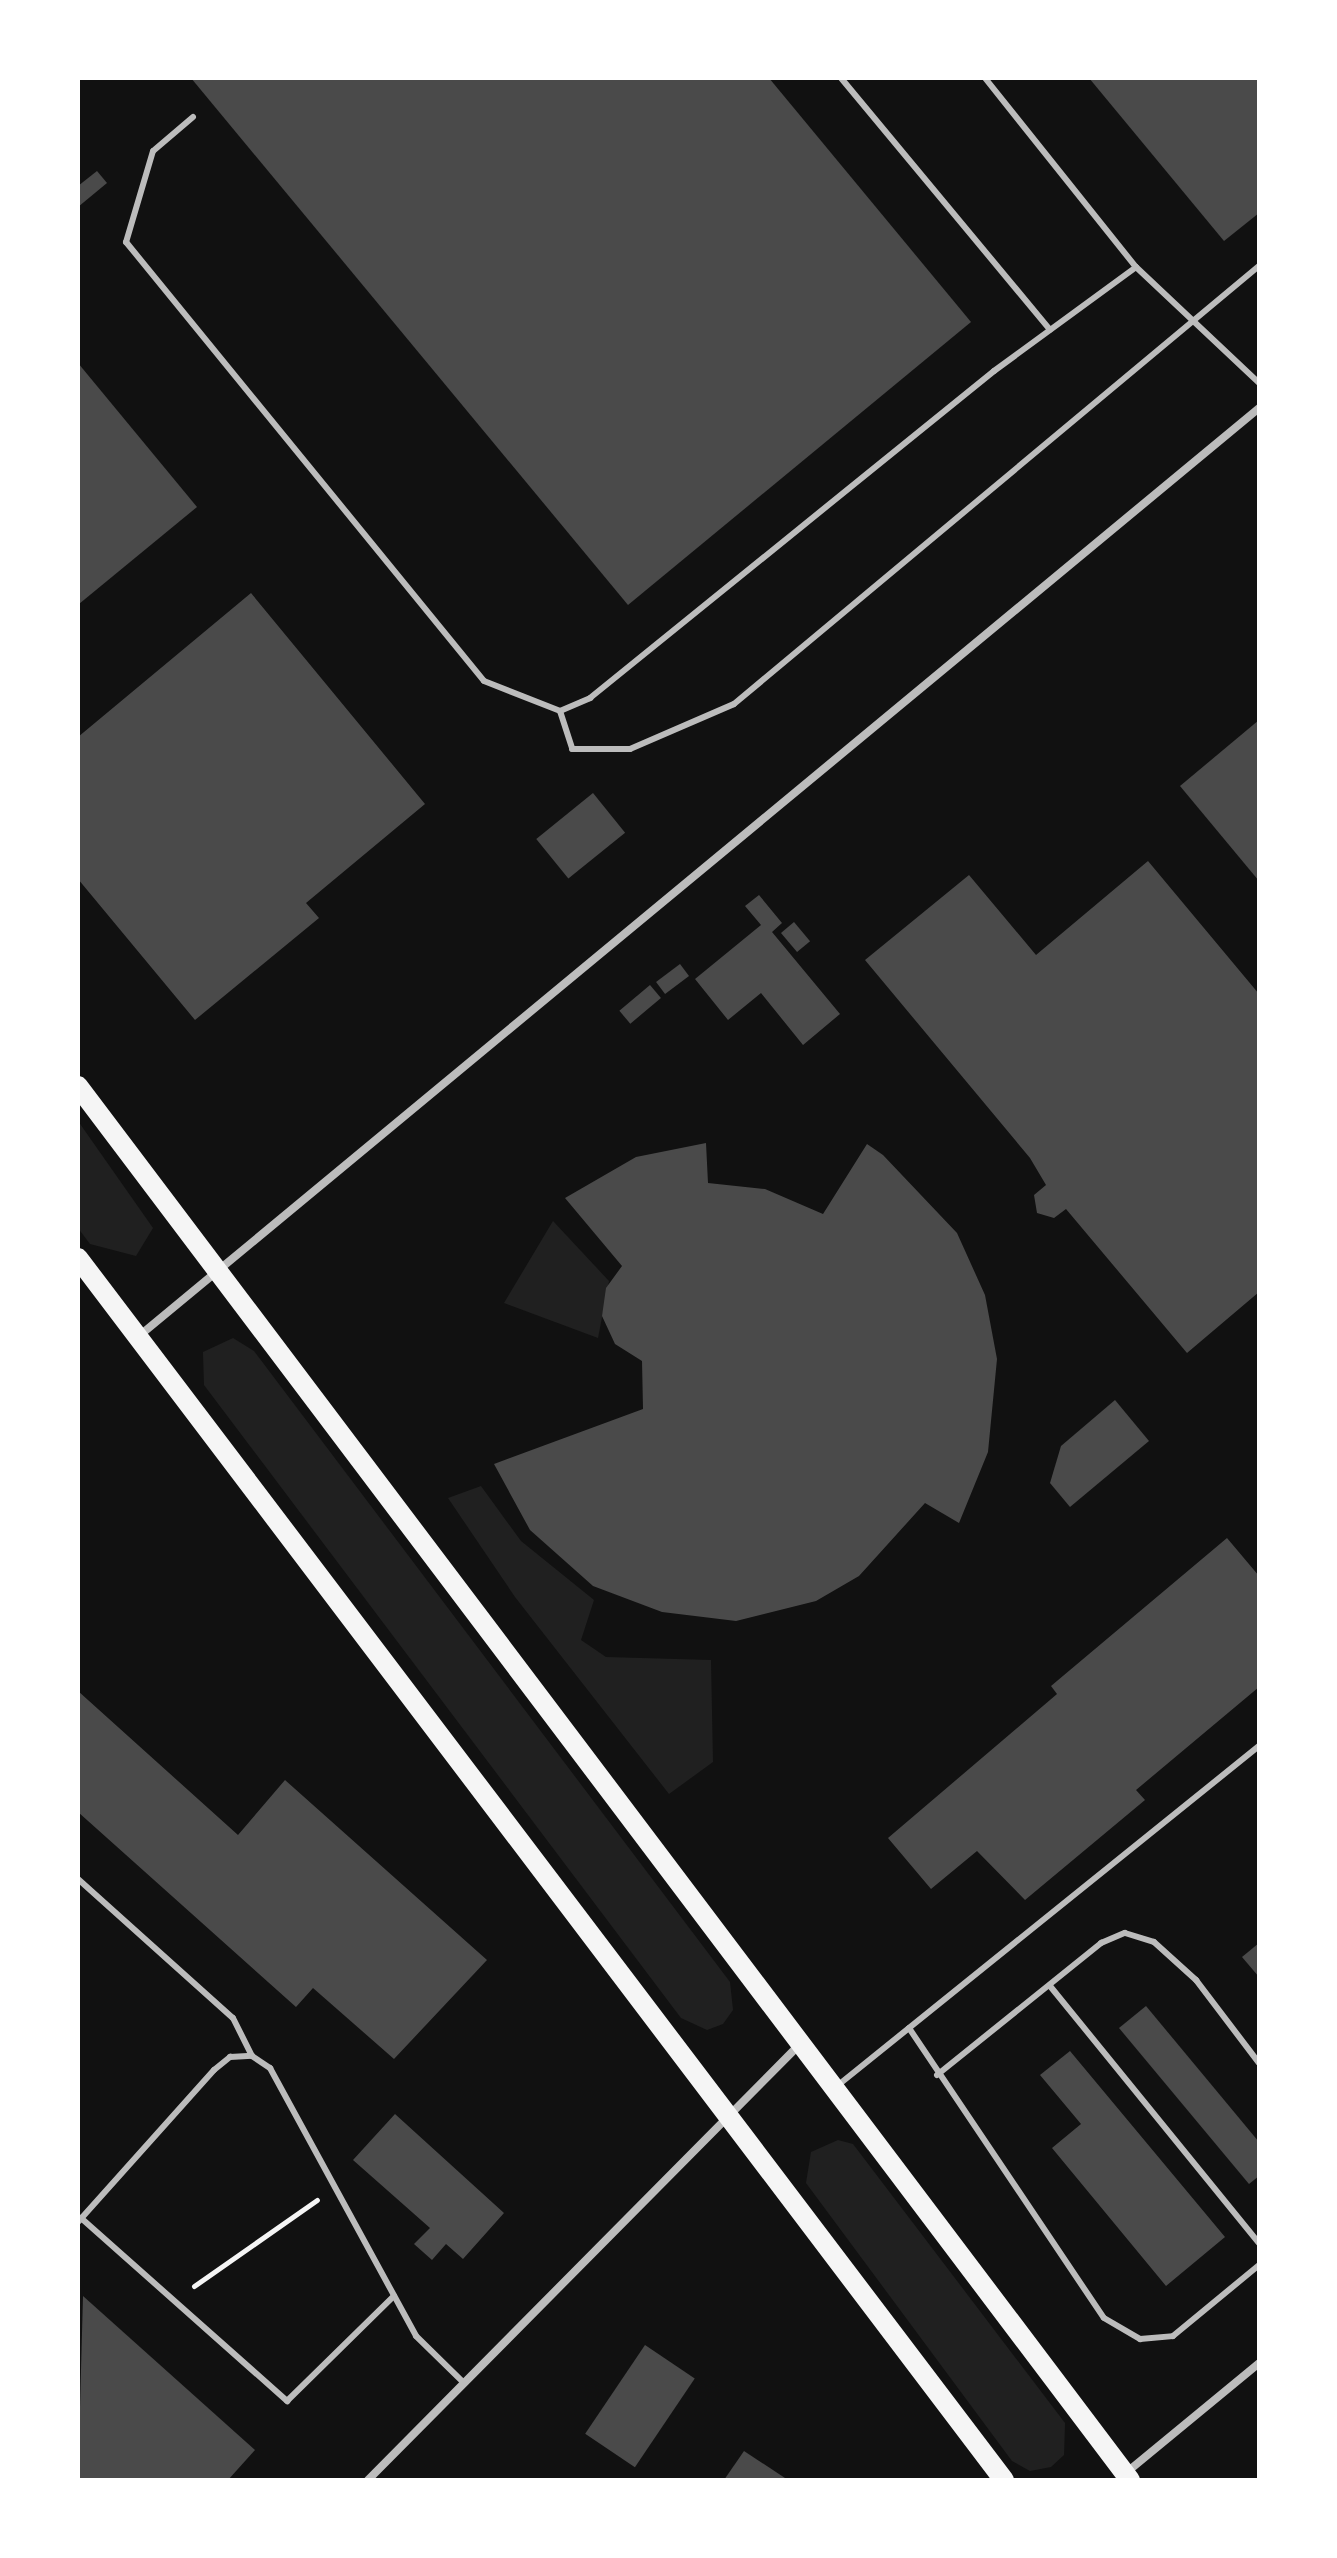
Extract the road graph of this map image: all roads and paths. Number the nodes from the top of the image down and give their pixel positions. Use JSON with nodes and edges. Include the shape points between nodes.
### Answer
{"nodes":[{"id":1,"x":841,"y":78,"type":"edge"},
{"id":2,"x":985,"y":78,"type":"edge"},
{"id":3,"x":193,"y":117,"type":"dead end"},
{"id":4,"x":1259,"y":266,"type":"edge"},
{"id":5,"x":1136,"y":267,"type":"junction"},
{"id":6,"x":1195,"y":320,"type":"junction"},
{"id":7,"x":1050,"y":330,"type":"junction"},
{"id":8,"x":1259,"y":383,"type":"edge"},
{"id":9,"x":1259,"y":408,"type":"edge"},
{"id":10,"x":560,"y":711,"type":"junction"},
{"id":11,"x":78,"y":1086,"type":"edge"},
{"id":12,"x":78,"y":1258,"type":"edge"},
{"id":13,"x":218,"y":1271,"type":"junction"},
{"id":14,"x":138,"y":1337,"type":"junction"},
{"id":15,"x":1259,"y":1746,"type":"edge"},
{"id":16,"x":78,"y":1879,"type":"edge"},
{"id":17,"x":1050,"y":1986,"type":"junction"},
{"id":18,"x":909,"y":2028,"type":"junction"},
{"id":19,"x":801,"y":2043,"type":"junction"},
{"id":20,"x":252,"y":2056,"type":"junction"},
{"id":21,"x":1259,"y":2063,"type":"edge"},
{"id":22,"x":937,"y":2075,"type":"junction"},
{"id":23,"x":835,"y":2088,"type":"junction"},
{"id":24,"x":726,"y":2119,"type":"junction"},
{"id":25,"x":336,"y":2189,"type":"junction"},
{"id":26,"x":80,"y":2220,"type":"edge"},
{"id":27,"x":1259,"y":2243,"type":"edge"},
{"id":28,"x":1259,"y":2265,"type":"edge"},
{"id":29,"x":394,"y":2296,"type":"junction"},
{"id":30,"x":175,"y":2302,"type":"junction"},
{"id":31,"x":1259,"y":2363,"type":"edge"},
{"id":32,"x":464,"y":2383,"type":"junction"},
{"id":33,"x":1124,"y":2478,"type":"edge"},
{"id":34,"x":368,"y":2480,"type":"edge"},
{"id":35,"x":1004,"y":2480,"type":"edge"}],
"edges":[{"from":1,"to":7,"type":"lane"},
{"from":2,"to":5,"type":"lane"},
{"from":3,"to":10,"type":"lane","via":[[153,151],[126,242],[484,681]]},
{"from":4,"to":6,"type":"lane"},
{"from":5,"to":6,"type":"lane"},
{"from":5,"to":7,"type":"lane"},
{"from":6,"to":8,"type":"lane"},
{"from":6,"to":10,"type":"lane","via":[[734,704],[630,749],[572,749]]},
{"from":7,"to":10,"type":"lane","via":[[590,698]]},
{"from":9,"to":13,"type":"street"},
{"from":11,"to":13,"type":"main road"},
{"from":12,"to":14,"type":"main road"},
{"from":13,"to":14,"type":"street"},
{"from":13,"to":19,"type":"main road"},
{"from":14,"to":24,"type":"main road"},
{"from":15,"to":18,"type":"lane"},
{"from":16,"to":20,"type":"lane","via":[[233,2018]]},
{"from":17,"to":21,"type":"lane","via":[[1125,1933],[1154,1942],[1196,1980]]},
{"from":17,"to":22,"type":"lane"},
{"from":17,"to":27,"type":"lane"},
{"from":18,"to":22,"type":"lane"},
{"from":18,"to":23,"type":"lane"},
{"from":19,"to":23,"type":"main road"},
{"from":19,"to":24,"type":"street"},
{"from":20,"to":25,"type":"lane","via":[[270,2068]]},
{"from":20,"to":26,"type":"lane","via":[[230,2057],[214,2070]]},
{"from":22,"to":28,"type":"lane","via":[[1104,2318],[1140,2339],[1173,2336]]},
{"from":23,"to":33,"type":"main road"},
{"from":24,"to":32,"type":"street"},
{"from":24,"to":35,"type":"main road"},
{"from":25,"to":29,"type":"lane"},
{"from":25,"to":30,"type":"path","via":[[224,2260]]},
{"from":26,"to":30,"type":"lane"},
{"from":29,"to":30,"type":"lane","via":[[287,2401]]},
{"from":29,"to":32,"type":"lane","via":[[416,2336]]},
{"from":31,"to":33,"type":"street"},
{"from":32,"to":34,"type":"street"}]}
